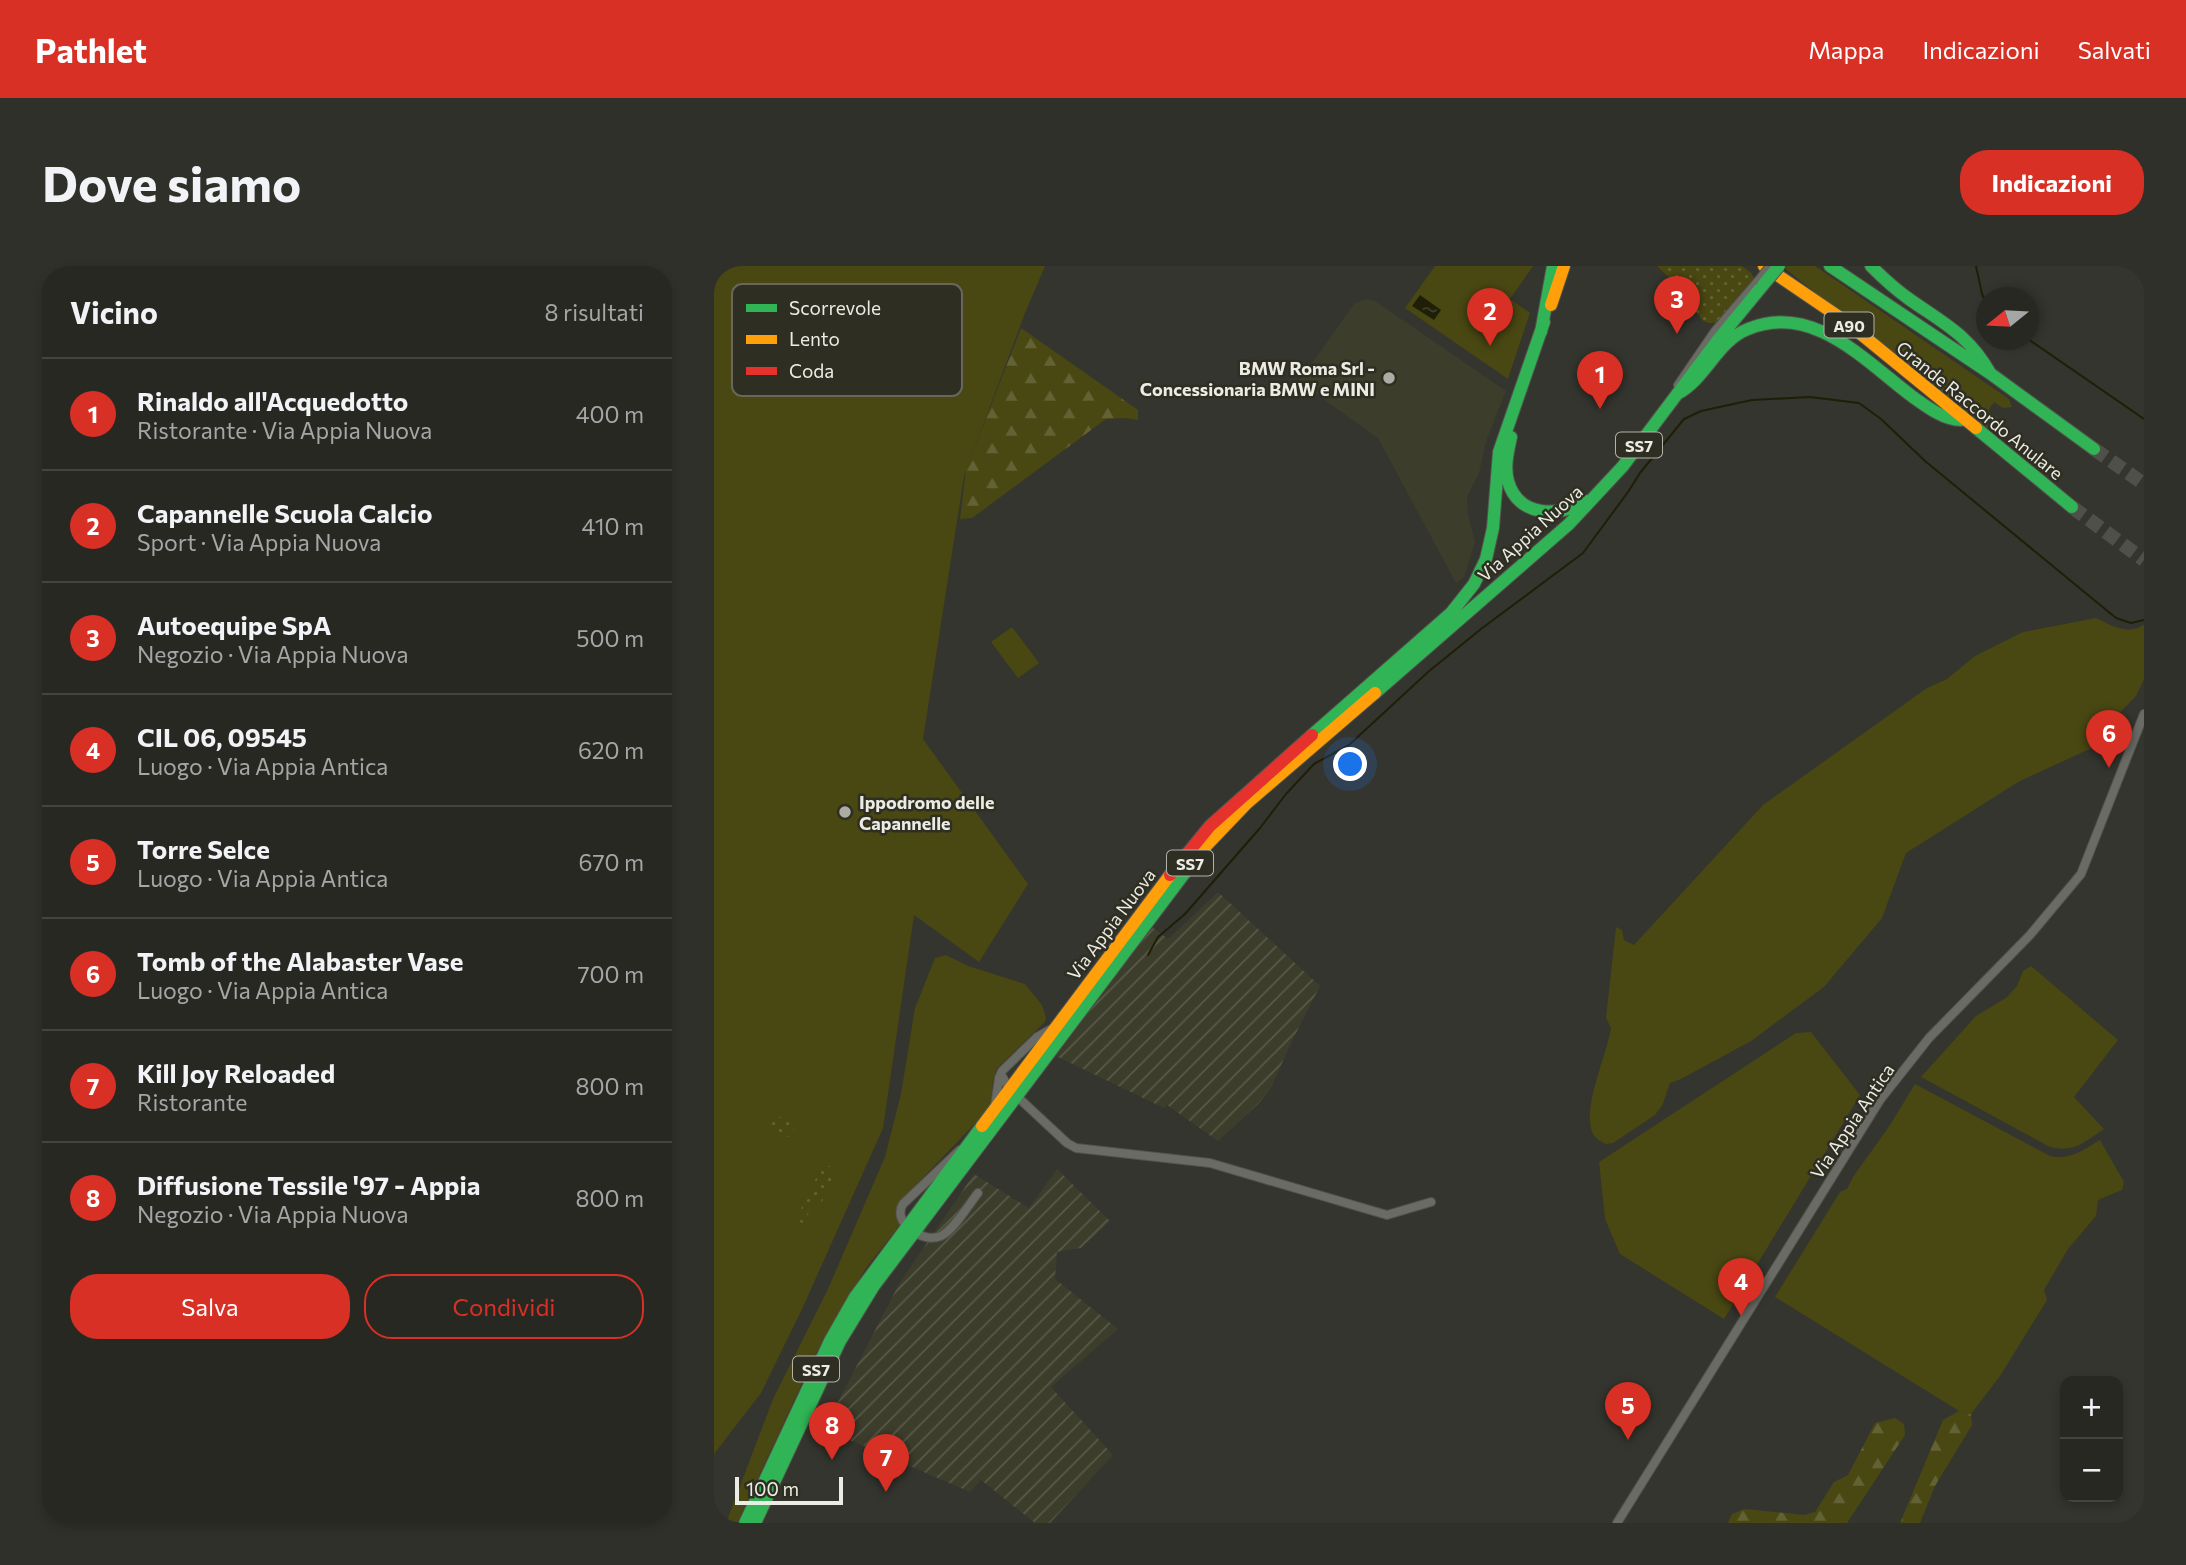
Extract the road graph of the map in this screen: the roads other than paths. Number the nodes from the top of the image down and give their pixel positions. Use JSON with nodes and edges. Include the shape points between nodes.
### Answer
{"nodes":[{"id":1,"x":1553,"y":266,"type":"edge"},
{"id":2,"x":1564,"y":266,"type":"edge"},
{"id":3,"x":1764,"y":266,"type":"edge"},
{"id":4,"x":1770,"y":266,"type":"edge"},
{"id":5,"x":1779,"y":266,"type":"edge"},
{"id":6,"x":1830,"y":266,"type":"edge"},
{"id":7,"x":1871,"y":266,"type":"edge"},
{"id":8,"x":1760,"y":283,"type":"junction"},
{"id":9,"x":1541,"y":332,"type":"junction"},
{"id":10,"x":1991,"y":374,"type":"junction"},
{"id":11,"x":1678,"y":394,"type":"junction"},
{"id":12,"x":1660,"y":418,"type":"junction"},
{"id":13,"x":1965,"y":420,"type":"junction"},
{"id":14,"x":1508,"y":427,"type":"junction"},
{"id":15,"x":2094,"y":449,"type":"tunnel mouth"},
{"id":16,"x":1598,"y":494,"type":"junction"},
{"id":17,"x":2072,"y":507,"type":"tunnel mouth"},
{"id":18,"x":2144,"y":714,"type":"edge"},
{"id":19,"x":1055,"y":1027,"type":"junction"},
{"id":20,"x":1001,"y":1073,"type":"junction"},
{"id":21,"x":1013,"y":1092,"type":"junction"},
{"id":22,"x":995,"y":1109,"type":"junction"},
{"id":23,"x":978,"y":1193,"type":"dead end"},
{"id":24,"x":1431,"y":1202,"type":"dead end"},
{"id":25,"x":911,"y":1229,"type":"junction"},
{"id":26,"x":744,"y":1523,"type":"edge"},
{"id":27,"x":755,"y":1523,"type":"edge"},
{"id":28,"x":1617,"y":1523,"type":"edge"}],
"edges":[{"from":1,"to":9,"type":"main road"},
{"from":2,"to":9,"type":"main road","name":"Via Appia Nuova"},
{"from":3,"to":13,"type":"main road","name":"Grande Raccordo Anulare","number":"A90","via":[[1835,314]]},
{"from":4,"to":8,"type":"street","name":"Via Appia Nuova","bridge":true},
{"from":5,"to":8,"type":"main road","name":"Via Appia Nuova","number":"SS7","bridge":true},
{"from":6,"to":10,"type":"main road","name":"Grande Raccordo Anulare","number":"A90"},
{"from":7,"to":10,"type":"main road","via":[[1971,342]]},
{"from":8,"to":11,"type":"main road","name":"Via Appia Nuova","number":"SS7"},
{"from":8,"to":12,"type":"street","name":"Via Appia Nuova","via":[[1713,334]]},
{"from":9,"to":14,"type":"main road","name":"Via Appia Nuova"},
{"from":10,"to":15,"type":"main road","name":"Grande Raccordo Anulare","number":"A90"},
{"from":11,"to":12,"type":"main road","name":"Via Appia Nuova","number":"SS7"},
{"from":11,"to":13,"type":"main road","via":[[1687,390],[1734,336],[1756,325],[1786,321],[1825,333],[1925,406]]},
{"from":12,"to":16,"type":"main road","name":"Via Appia Nuova","number":"SS7"},
{"from":13,"to":17,"type":"main road","name":"Grande Raccordo Anulare","number":"A90"},
{"from":14,"to":16,"type":"main road","via":[[1508,478],[1521,502],[1541,512],[1558,513]]},
{"from":14,"to":19,"type":"main road","name":"Via Appia Nuova","number":"SS7","via":[[1499,452],[1489,548],[1466,596],[1210,826]]},
{"from":16,"to":21,"type":"main road","name":"Via Appia Nuova","number":"SS7","via":[[1551,541],[1219,830]]},
{"from":18,"to":28,"type":"street","name":"Via Appia Antica","via":[[2081,874],[1929,1038],[1880,1101]]},
{"from":19,"to":20,"type":"street","via":[[1037,1037]]},
{"from":19,"to":21,"type":"main road","name":"Via Appia Nuova","number":"SS7"},
{"from":20,"to":21,"type":"street"},
{"from":20,"to":22,"type":"street"},
{"from":21,"to":22,"type":"main road","name":"Via Appia Nuova","number":"SS7"},
{"from":21,"to":24,"type":"street","via":[[1076,1148],[1210,1163],[1387,1215]]},
{"from":21,"to":25,"type":"main road","name":"Via Appia Nuova","number":"SS7"},
{"from":22,"to":25,"type":"main road","name":"Via Appia Nuova","number":"SS7"},
{"from":23,"to":25,"type":"street","via":[[943,1236],[928,1238]]},
{"from":25,"to":26,"type":"main road","name":"Via Appia Nuova","number":"SS7","via":[[855,1297],[830,1341]]},
{"from":25,"to":27,"type":"main road","name":"Via Appia Nuova","number":"SS7","via":[[845,1333]]}]}
